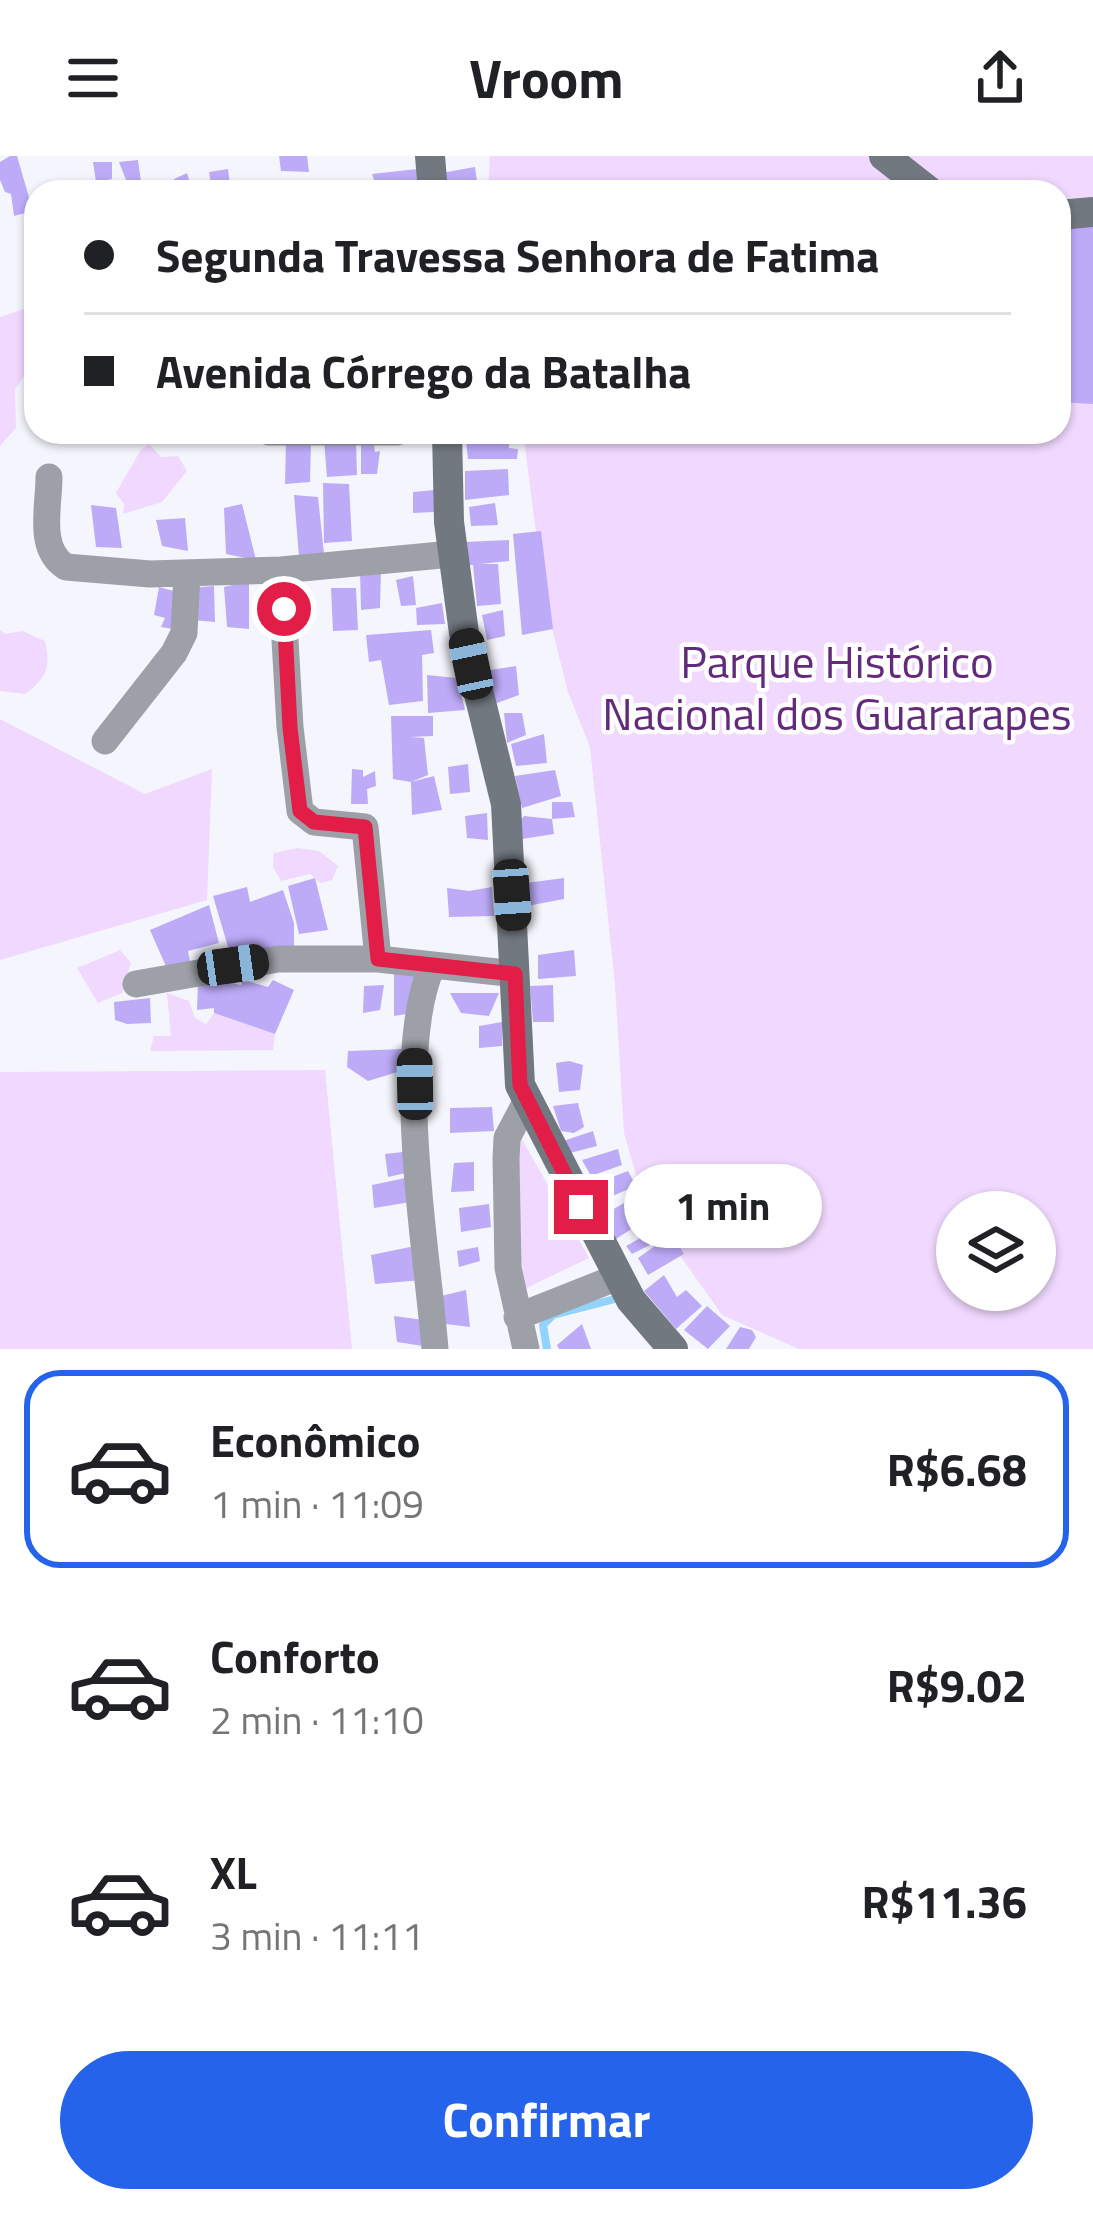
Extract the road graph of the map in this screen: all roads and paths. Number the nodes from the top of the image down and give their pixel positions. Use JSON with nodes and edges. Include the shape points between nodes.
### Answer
{"nodes":[{"id":1,"x":884,"y":156,"type":"edge"},
{"id":2,"x":915,"y":180,"type":"edge"},
{"id":3,"x":448,"y":444,"type":"edge"},
{"id":4,"x":50,"y":477,"type":"dead end"},
{"id":5,"x":452,"y":554,"type":"junction"},
{"id":6,"x":281,"y":570,"type":"junction"},
{"id":7,"x":187,"y":573,"type":"junction"},
{"id":8,"x":105,"y":741,"type":"dead end"},
{"id":9,"x":378,"y":959,"type":"junction"},
{"id":10,"x":432,"y":966,"type":"junction"},
{"id":11,"x":515,"y":974,"type":"junction"},
{"id":12,"x":136,"y":984,"type":"dead end"},
{"id":13,"x":526,"y":1102,"type":"junction"},
{"id":14,"x":609,"y":1280,"type":"junction"},
{"id":15,"x":517,"y":1317,"type":"junction"},
{"id":16,"x":435,"y":1349,"type":"edge"},
{"id":17,"x":526,"y":1349,"type":"edge"},
{"id":18,"x":673,"y":1349,"type":"edge"}],
"edges":[{"from":1,"to":2,"type":"street"},
{"from":3,"to":5,"type":"street"},
{"from":4,"to":7,"type":"street","via":[[48,546],[58,562],[114,573]]},
{"from":5,"to":6,"type":"street"},
{"from":5,"to":11,"type":"street","via":[[506,804]]},
{"from":6,"to":7,"type":"street"},
{"from":6,"to":9,"type":"street","via":[[300,811],[314,822],[365,827]]},
{"from":7,"to":8,"type":"street","via":[[184,633]]},
{"from":9,"to":10,"type":"street"},
{"from":9,"to":12,"type":"street","via":[[278,959]]},
{"from":10,"to":11,"type":"street"},
{"from":10,"to":16,"type":"street","via":[[414,1059]]},
{"from":11,"to":13,"type":"street"},
{"from":13,"to":14,"type":"street"},
{"from":13,"to":15,"type":"street","via":[[506,1159]]},
{"from":14,"to":15,"type":"street"},
{"from":14,"to":18,"type":"street"},
{"from":15,"to":17,"type":"street"}]}
